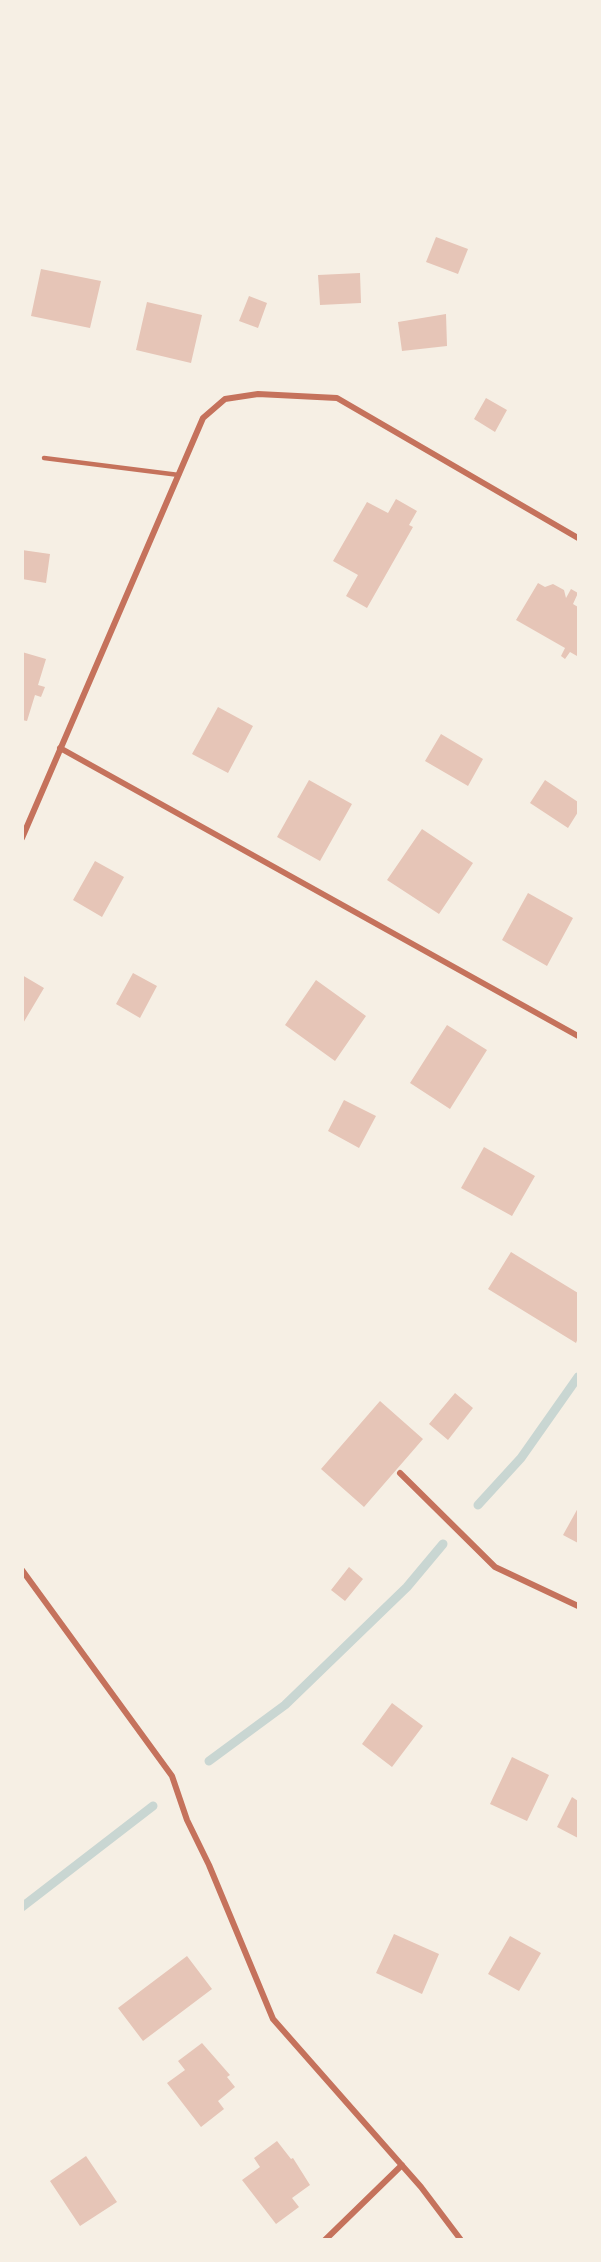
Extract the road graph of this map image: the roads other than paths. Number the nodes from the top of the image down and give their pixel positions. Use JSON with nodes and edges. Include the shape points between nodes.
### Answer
{"nodes":[{"id":1,"x":45,"y":458,"type":"dead end"},
{"id":2,"x":179,"y":475,"type":"junction"},
{"id":3,"x":579,"y":537,"type":"edge"},
{"id":4,"x":60,"y":748,"type":"junction"},
{"id":5,"x":22,"y":838,"type":"edge"},
{"id":6,"x":579,"y":1036,"type":"edge"},
{"id":7,"x":400,"y":1473,"type":"dead end"},
{"id":8,"x":22,"y":1570,"type":"edge"},
{"id":9,"x":579,"y":1606,"type":"edge"},
{"id":10,"x":402,"y":2165,"type":"junction"},
{"id":11,"x":325,"y":2240,"type":"edge"},
{"id":12,"x":461,"y":2240,"type":"edge"}],
"edges":[{"from":1,"to":2,"type":"lane"},
{"from":2,"to":3,"type":"street","via":[[203,418],[225,399],[258,394],[337,398]]},
{"from":2,"to":4,"type":"street"},
{"from":4,"to":5,"type":"street"},
{"from":4,"to":6,"type":"street"},
{"from":7,"to":9,"type":"street","via":[[495,1567]]},
{"from":8,"to":10,"type":"street","via":[[172,1776],[187,1820],[273,2019]]},
{"from":10,"to":11,"type":"street"},
{"from":10,"to":12,"type":"street"}]}
